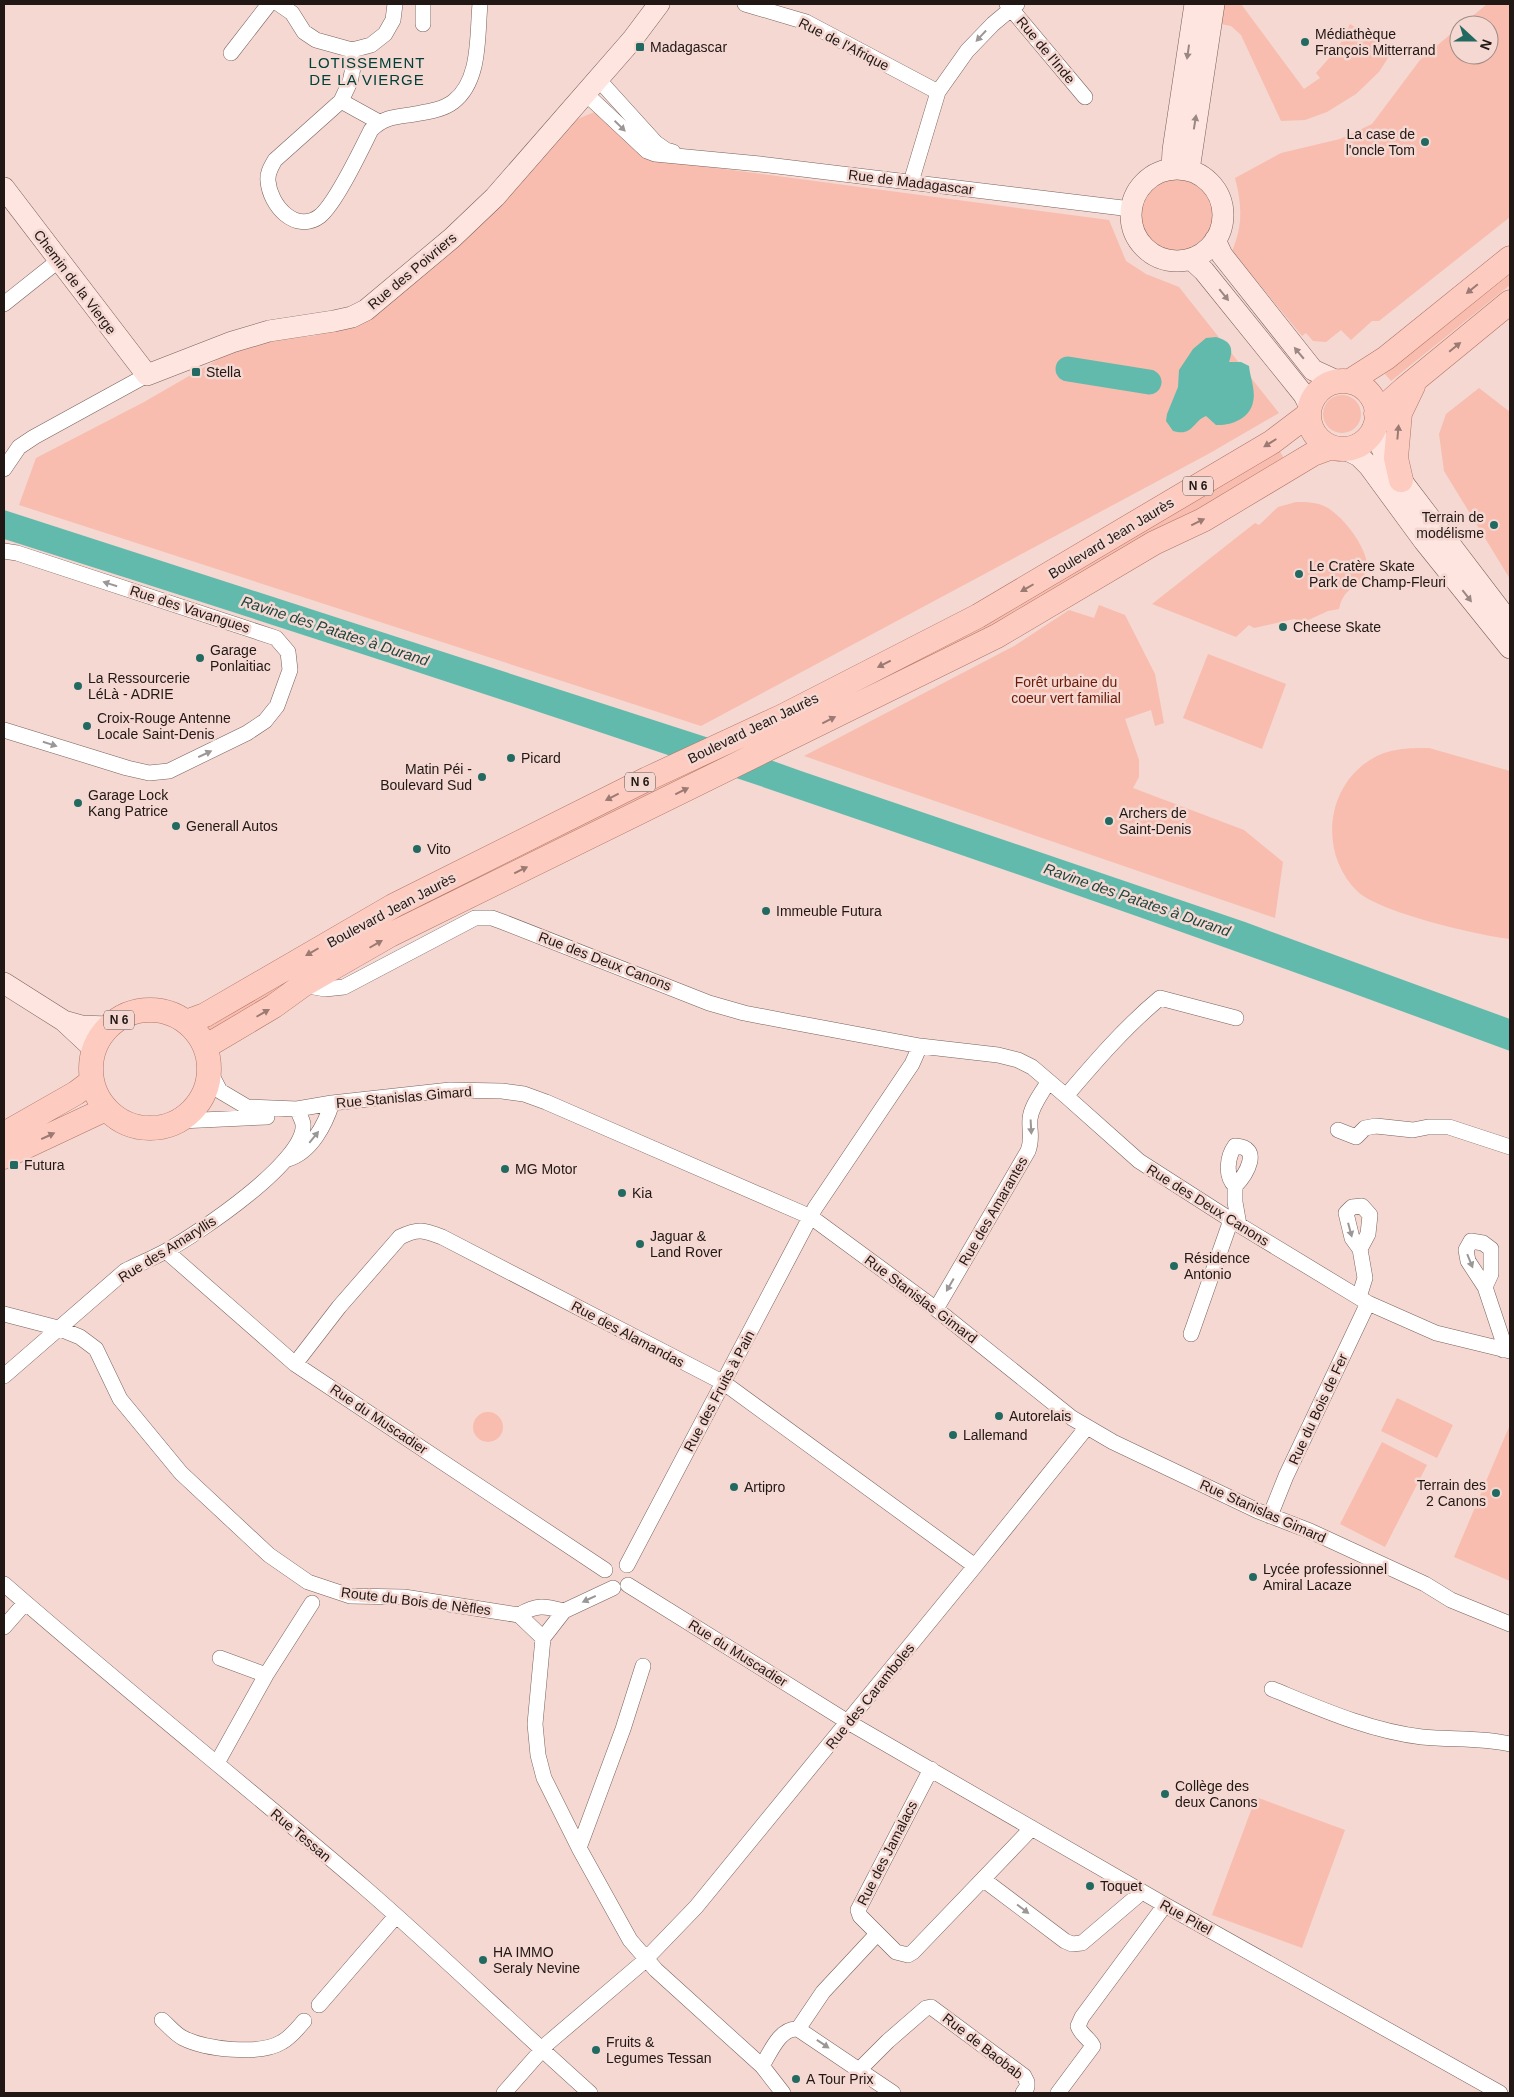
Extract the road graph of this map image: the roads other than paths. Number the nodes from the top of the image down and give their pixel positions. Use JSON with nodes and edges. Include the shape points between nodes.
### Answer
{"nodes":[{"id":1,"x":269,"y":4,"type":"edge"},
{"id":2,"x":279,"y":4,"type":"edge"},
{"id":3,"x":395,"y":4,"type":"edge"},
{"id":4,"x":423,"y":4,"type":"edge"},
{"id":5,"x":480,"y":4,"type":"edge"},
{"id":6,"x":660,"y":4,"type":"edge"},
{"id":7,"x":746,"y":4,"type":"edge"},
{"id":8,"x":1195,"y":4,"type":"edge"},
{"id":9,"x":1214,"y":4,"type":"edge"},
{"id":10,"x":1011,"y":5,"type":"edge"},
{"id":11,"x":292,"y":8,"type":"edge"},
{"id":12,"x":423,"y":24,"type":"dead end"},
{"id":13,"x":352,"y":50,"type":"junction"},
{"id":14,"x":231,"y":53,"type":"dead end"},
{"id":15,"x":591,"y":86,"type":"junction"},
{"id":16,"x":938,"y":92,"type":"junction"},
{"id":17,"x":1085,"y":97,"type":"dead end"},
{"id":18,"x":341,"y":101,"type":"junction"},
{"id":19,"x":379,"y":122,"type":"junction"},
{"id":20,"x":1181,"y":170,"type":"junction"},
{"id":21,"x":911,"y":182,"type":"junction"},
{"id":22,"x":4,"y":188,"type":"edge"},
{"id":23,"x":1131,"y":209,"type":"junction"},
{"id":24,"x":1215,"y":240,"type":"junction"},
{"id":25,"x":1510,"y":258,"type":"edge"},
{"id":26,"x":1191,"y":259,"type":"junction"},
{"id":27,"x":58,"y":261,"type":"junction"},
{"id":28,"x":1510,"y":302,"type":"edge"},
{"id":29,"x":4,"y":304,"type":"edge"},
{"id":30,"x":147,"y":375,"type":"junction"},
{"id":31,"x":1417,"y":378,"type":"junction"},
{"id":32,"x":1343,"y":381,"type":"junction"},
{"id":33,"x":1309,"y":410,"type":"junction"},
{"id":34,"x":1375,"y":421,"type":"junction"},
{"id":35,"x":1338,"y":448,"type":"junction"},
{"id":36,"x":5,"y":464,"type":"edge"},
{"id":37,"x":1401,"y":480,"type":"junction"},
{"id":38,"x":4,"y":551,"type":"edge"},
{"id":39,"x":1510,"y":623,"type":"edge"},
{"id":40,"x":1510,"y":648,"type":"edge"},
{"id":41,"x":4,"y":730,"type":"edge"},
{"id":42,"x":4,"y":983,"type":"edge"},
{"id":43,"x":303,"y":986,"type":"junction"},
{"id":44,"x":1236,"y":1018,"type":"dead end"},
{"id":45,"x":64,"y":1021,"type":"junction"},
{"id":46,"x":186,"y":1022,"type":"junction"},
{"id":47,"x":108,"y":1026,"type":"junction"},
{"id":48,"x":920,"y":1046,"type":"junction"},
{"id":49,"x":94,"y":1049,"type":"junction"},
{"id":50,"x":207,"y":1059,"type":"junction"},
{"id":51,"x":92,"y":1081,"type":"junction"},
{"id":52,"x":1048,"y":1082,"type":"junction"},
{"id":53,"x":1066,"y":1096,"type":"junction"},
{"id":54,"x":332,"y":1103,"type":"junction"},
{"id":55,"x":106,"y":1109,"type":"junction"},
{"id":56,"x":297,"y":1109,"type":"junction"},
{"id":57,"x":180,"y":1121,"type":"junction"},
{"id":58,"x":1338,"y":1130,"type":"dead end"},
{"id":59,"x":4,"y":1134,"type":"edge"},
{"id":60,"x":1510,"y":1147,"type":"edge"},
{"id":61,"x":4,"y":1157,"type":"edge"},
{"id":62,"x":285,"y":1160,"type":"junction"},
{"id":63,"x":1235,"y":1186,"type":"dead end"},
{"id":64,"x":811,"y":1218,"type":"junction"},
{"id":65,"x":1235,"y":1223,"type":"junction"},
{"id":66,"x":1360,"y":1249,"type":"dead end"},
{"id":67,"x":166,"y":1251,"type":"junction"},
{"id":68,"x":1485,"y":1287,"type":"dead end"},
{"id":69,"x":1363,"y":1300,"type":"junction"},
{"id":70,"x":936,"y":1309,"type":"junction"},
{"id":71,"x":4,"y":1314,"type":"edge"},
{"id":72,"x":58,"y":1328,"type":"junction"},
{"id":73,"x":1192,"y":1334,"type":"dead end"},
{"id":74,"x":1506,"y":1350,"type":"edge"},
{"id":75,"x":296,"y":1364,"type":"junction"},
{"id":76,"x":4,"y":1376,"type":"edge"},
{"id":77,"x":724,"y":1383,"type":"junction"},
{"id":78,"x":1087,"y":1427,"type":"junction"},
{"id":79,"x":1270,"y":1516,"type":"junction"},
{"id":80,"x":627,"y":1565,"type":"junction"},
{"id":81,"x":975,"y":1566,"type":"junction"},
{"id":82,"x":605,"y":1570,"type":"junction"},
{"id":83,"x":4,"y":1584,"type":"edge"},
{"id":84,"x":628,"y":1585,"type":"junction"},
{"id":85,"x":613,"y":1588,"type":"junction"},
{"id":86,"x":25,"y":1603,"type":"junction"},
{"id":87,"x":312,"y":1603,"type":"dead end"},
{"id":88,"x":564,"y":1611,"type":"junction"},
{"id":89,"x":519,"y":1615,"type":"junction"},
{"id":90,"x":1510,"y":1624,"type":"edge"},
{"id":91,"x":4,"y":1627,"type":"edge"},
{"id":92,"x":543,"y":1638,"type":"junction"},
{"id":93,"x":220,"y":1658,"type":"dead end"},
{"id":94,"x":643,"y":1666,"type":"dead end"},
{"id":95,"x":266,"y":1675,"type":"junction"},
{"id":96,"x":1272,"y":1689,"type":"dead end"},
{"id":97,"x":848,"y":1722,"type":"junction"},
{"id":98,"x":1510,"y":1744,"type":"edge"},
{"id":99,"x":217,"y":1763,"type":"junction"},
{"id":100,"x":931,"y":1769,"type":"junction"},
{"id":101,"x":1032,"y":1828,"type":"junction"},
{"id":102,"x":578,"y":1848,"type":"junction"},
{"id":103,"x":984,"y":1880,"type":"junction"},
{"id":104,"x":1142,"y":1892,"type":"junction"},
{"id":105,"x":1165,"y":1905,"type":"junction"},
{"id":106,"x":396,"y":1916,"type":"junction"},
{"id":107,"x":877,"y":1934,"type":"junction"},
{"id":108,"x":646,"y":1958,"type":"junction"},
{"id":109,"x":319,"y":2005,"type":"dead end"},
{"id":110,"x":162,"y":2020,"type":"dead end"},
{"id":111,"x":304,"y":2021,"type":"dead end"},
{"id":112,"x":798,"y":2029,"type":"junction"},
{"id":113,"x":542,"y":2050,"type":"junction"},
{"id":114,"x":762,"y":2066,"type":"junction"},
{"id":115,"x":860,"y":2070,"type":"junction"},
{"id":116,"x":504,"y":2093,"type":"edge"},
{"id":117,"x":590,"y":2093,"type":"edge"},
{"id":118,"x":783,"y":2093,"type":"edge"},
{"id":119,"x":893,"y":2093,"type":"edge"},
{"id":120,"x":1022,"y":2093,"type":"edge"},
{"id":121,"x":1058,"y":2093,"type":"edge"},
{"id":122,"x":1500,"y":2093,"type":"edge"}],
"edges":[{"from":1,"to":14,"type":"street"},
{"from":2,"to":11,"type":"street"},
{"from":3,"to":13,"type":"street","via":[[394,20],[386,34],[371,45]]},
{"from":4,"to":12,"type":"street"},
{"from":5,"to":19,"type":"street","via":[[475,59],[464,91],[453,102],[437,110]]},
{"from":6,"to":15,"type":"street","name":"Rue des Poivriers"},
{"from":7,"to":16,"type":"street","name":"Rue de l'Afrique","via":[[806,22]]},
{"from":8,"to":20,"type":"street","one_way":true,"via":[[1173,150]]},
{"from":20,"to":9,"type":"street","one_way":true},
{"from":10,"to":16,"type":"street","one_way":true,"via":[[967,51]]},
{"from":10,"to":17,"type":"street","name":"Rue de l'Inde"},
{"from":11,"to":13,"type":"street","via":[[304,32],[316,40]]},
{"from":13,"to":18,"type":"street","via":[[354,63],[350,82]]},
{"from":15,"to":21,"type":"street","name":"Rue de Madagascar","via":[[647,151]]},
{"from":15,"to":30,"type":"street","name":"Rue des Poivriers","via":[[479,213],[366,310],[352,317],[270,331],[232,342]]},
{"from":16,"to":21,"type":"street"},
{"from":18,"to":19,"type":"street"},
{"from":18,"to":19,"type":"street","via":[[275,160],[269,170],[268,182],[275,203],[286,217],[304,222],[319,217],[329,207],[371,130]]},
{"from":20,"to":23,"type":"street","via":[[1157,173],[1145,182]]},
{"from":20,"to":24,"type":"street","via":[[1208,180],[1218,195],[1222,218]]},
{"from":21,"to":23,"type":"street","name":"Rue de Madagascar"},
{"from":22,"to":27,"type":"street","name":"Chemin de la Vierge"},
{"from":23,"to":26,"type":"street","via":[[1131,225],[1147,251],[1168,260]]},
{"from":24,"to":26,"type":"street"},
{"from":32,"to":24,"type":"street","one_way":true,"via":[[1313,370],[1222,255]]},
{"from":25,"to":32,"type":"main road","name":"Boulevard Jean Jaurès","number":"N 6","one_way":true,"via":[[1378,364]]},
{"from":26,"to":33,"type":"street","one_way":true,"via":[[1280,364],[1304,395]]},
{"from":27,"to":29,"type":"street"},
{"from":27,"to":30,"type":"street","name":"Chemin de la Vierge"},
{"from":31,"to":28,"type":"main road","name":"Boulevard Jean Jaurès","number":"N 6","one_way":true},
{"from":30,"to":36,"type":"street","name":"Rue des Poivriers","via":[[34,437],[19,447]]},
{"from":31,"to":34,"type":"main road","name":"Boulevard Jean Jaurès","number":"N 6"},
{"from":37,"to":31,"type":"main road","one_way":true,"via":[[1396,458],[1400,413]]},
{"from":32,"to":33,"type":"main road","name":"Boulevard Jean Jaurès","number":"N 6","via":[[1326,385],[1318,392]]},
{"from":32,"to":34,"type":"main road","via":[[1360,386],[1369,393],[1374,403]]},
{"from":33,"to":35,"type":"main road","via":[[1315,434],[1322,442]]},
{"from":33,"to":46,"type":"main road","name":"Boulevard Jean Jaurès","number":"N 6","one_way":true,"via":[[1272,442],[978,616],[783,716],[647,779],[392,906],[205,1015]]},
{"from":34,"to":35,"type":"main road","name":"Boulevard Jean Jaurès","number":"N 6","via":[[1362,442]]},
{"from":34,"to":37,"type":"street","via":[[1386,458]]},
{"from":35,"to":40,"type":"street","one_way":true,"via":[[1360,456],[1370,466],[1424,541]]},
{"from":43,"to":35,"type":"main road","name":"Boulevard Jean Jaurès","number":"N 6","one_way":true,"via":[[438,911],[997,636],[1313,454]]},
{"from":37,"to":39,"type":"street"},
{"from":41,"to":38,"type":"street","name":"Rue des Vavangues","one_way":true,"via":[[127,768],[149,773],[169,771],[265,721],[277,706],[290,670],[288,652],[276,638]]},
{"from":42,"to":45,"type":"street"},
{"from":43,"to":48,"type":"street","name":"Rue des Deux Canons","via":[[344,987],[476,918],[485,917],[709,1003],[744,1013]]},
{"from":50,"to":43,"type":"main road","name":"Boulevard Jean Jaurès","number":"N 6","one_way":true},
{"from":44,"to":53,"type":"street","via":[[1160,998],[1142,1013]]},
{"from":45,"to":47,"type":"street","via":[[82,1026]]},
{"from":45,"to":49,"type":"street"},
{"from":46,"to":47,"type":"main road","number":"N 6","via":[[169,1013],[150,1010],[131,1013]]},
{"from":46,"to":50,"type":"main road","number":"N 6","via":[[198,1034]]},
{"from":47,"to":49,"type":"main road","number":"N 6"},
{"from":48,"to":52,"type":"street","name":"Rue des Deux Canons","via":[[1018,1060],[1032,1067]]},
{"from":48,"to":64,"type":"street","via":[[912,1064]]},
{"from":49,"to":51,"type":"main road","number":"N 6"},
{"from":50,"to":56,"type":"street","name":"Rue Stanislas Gimard","via":[[220,1091],[247,1107]]},
{"from":50,"to":57,"type":"main road","number":"N 6","via":[[205,1090],[195,1108]]},
{"from":51,"to":55,"type":"main road","number":"N 6"},
{"from":51,"to":59,"type":"main road"},
{"from":52,"to":53,"type":"street","name":"Rue des Deux Canons"},
{"from":52,"to":70,"type":"street","name":"Rue des Amarantes","one_way":true,"via":[[1033,1108],[1030,1119],[1032,1140],[1028,1151]]},
{"from":53,"to":65,"type":"street","name":"Rue des Deux Canons","via":[[1139,1161]]},
{"from":54,"to":56,"type":"street","name":"Rue Stanislas Gimard"},
{"from":62,"to":54,"type":"street","name":"Rue des Amaryllis","one_way":true,"via":[[299,1156],[318,1134]]},
{"from":54,"to":64,"type":"street","name":"Rue Stanislas Gimard","via":[[450,1090],[524,1094]]},
{"from":55,"to":57,"type":"main road","number":"N 6","via":[[122,1122],[141,1128],[161,1128]]},
{"from":61,"to":55,"type":"main road","one_way":true},
{"from":56,"to":57,"type":"street","name":"Rue Stanislas Gimard","via":[[268,1117]]},
{"from":56,"to":62,"type":"street","name":"Rue des Amaryllis","via":[[303,1124],[301,1134]]},
{"from":58,"to":60,"type":"street","via":[[1356,1137],[1365,1128],[1376,1126],[1413,1130],[1449,1127]]},
{"from":62,"to":67,"type":"street","name":"Rue des Amaryllis","via":[[236,1206]]},
{"from":63,"to":65,"type":"street"},
{"from":64,"to":70,"type":"street","name":"Rue Stanislas Gimard"},
{"from":64,"to":77,"type":"street","name":"Rue des Fruits à Pain"},
{"from":65,"to":69,"type":"street","name":"Rue des Deux Canons"},
{"from":65,"to":73,"type":"street"},
{"from":66,"to":69,"type":"street","name":"Rue du Bois de Fer","via":[[1365,1278]]},
{"from":67,"to":72,"type":"street","name":"Rue des Amaryllis","via":[[125,1272]]},
{"from":67,"to":75,"type":"street","name":"Rue du Muscadier"},
{"from":68,"to":74,"type":"street"},
{"from":69,"to":74,"type":"street","name":"Rue des Deux Canons","via":[[1436,1333]]},
{"from":69,"to":79,"type":"street","name":"Rue du Bois de Fer"},
{"from":70,"to":78,"type":"street","name":"Rue Stanislas Gimard"},
{"from":71,"to":72,"type":"street","name":"Route du Bois de Nèfles"},
{"from":72,"to":76,"type":"street","name":"Rue des Amaryllis"},
{"from":72,"to":89,"type":"street","name":"Route du Bois de Nèfles","via":[[80,1337],[96,1349],[120,1399],[181,1472],[269,1556],[308,1582],[350,1596],[404,1597]]},
{"from":75,"to":77,"type":"street","name":"Rue des Alamandas","via":[[339,1307],[400,1237],[413,1230],[442,1237]]},
{"from":75,"to":82,"type":"street","name":"Rue du Muscadier"},
{"from":77,"to":80,"type":"street","name":"Rue des Fruits à Pain"},
{"from":77,"to":81,"type":"street","name":"Rue des Alamandas"},
{"from":78,"to":79,"type":"street","name":"Rue Stanislas Gimard"},
{"from":78,"to":81,"type":"street","name":"Rue des Caramboles"},
{"from":79,"to":90,"type":"street","name":"Rue Stanislas Gimard","via":[[1319,1535],[1425,1584],[1451,1600]]},
{"from":80,"to":82,"type":"street","via":[[615,1562]]},
{"from":80,"to":84,"type":"street","via":[[632,1572]]},
{"from":81,"to":97,"type":"street","name":"Rue des Caramboles"},
{"from":82,"to":85,"type":"street","via":[[606,1583]]},
{"from":83,"to":86,"type":"street","name":"Rue Tessan"},
{"from":84,"to":85,"type":"street","via":[[621,1589]]},
{"from":84,"to":97,"type":"street","name":"Rue du Muscadier"},
{"from":85,"to":88,"type":"street","one_way":true},
{"from":86,"to":91,"type":"street"},
{"from":86,"to":99,"type":"street","name":"Rue Tessan"},
{"from":87,"to":95,"type":"street"},
{"from":88,"to":89,"type":"street","via":[[545,1606],[531,1608]]},
{"from":88,"to":92,"type":"street"},
{"from":89,"to":92,"type":"street"},
{"from":92,"to":102,"type":"street","via":[[535,1724],[538,1755],[547,1785]]},
{"from":93,"to":95,"type":"street"},
{"from":94,"to":102,"type":"street"},
{"from":95,"to":99,"type":"street"},
{"from":96,"to":98,"type":"street","via":[[1373,1727],[1422,1737],[1493,1740]]},
{"from":97,"to":100,"type":"street","name":"Rue Pitel"},
{"from":97,"to":108,"type":"street","name":"Rue des Caramboles","via":[[696,1907]]},
{"from":99,"to":106,"type":"street","name":"Rue Tessan"},
{"from":100,"to":101,"type":"street","name":"Rue Pitel"},
{"from":100,"to":107,"type":"street","name":"Rue des Jamalacs","via":[[858,1910]]},
{"from":101,"to":103,"type":"street","name":"Rue des Jamalacs"},
{"from":101,"to":104,"type":"street","name":"Rue Pitel"},
{"from":102,"to":108,"type":"street","via":[[630,1940]]},
{"from":103,"to":104,"type":"street","one_way":true,"via":[[1072,1944],[1082,1943]]},
{"from":103,"to":107,"type":"street","name":"Rue des Jamalacs","via":[[914,1952],[896,1952]]},
{"from":104,"to":105,"type":"street","name":"Rue Pitel"},
{"from":105,"to":121,"type":"street","via":[[1082,2017],[1078,2026],[1080,2033],[1093,2046]]},
{"from":105,"to":122,"type":"street","name":"Rue Pitel"},
{"from":106,"to":109,"type":"street"},
{"from":106,"to":113,"type":"street","name":"Rue Tessan"},
{"from":107,"to":112,"type":"street","via":[[823,1992]]},
{"from":108,"to":113,"type":"street","name":"Rue des Caramboles"},
{"from":108,"to":114,"type":"street"},
{"from":110,"to":111,"type":"street","via":[[180,2036],[195,2043],[239,2049],[280,2044]]},
{"from":112,"to":114,"type":"street","via":[[778,2039]]},
{"from":112,"to":115,"type":"street","one_way":true},
{"from":113,"to":116,"type":"street","name":"Rue des Caramboles"},
{"from":113,"to":117,"type":"street","name":"Rue Tessan"},
{"from":114,"to":118,"type":"street"},
{"from":115,"to":119,"type":"street"},
{"from":115,"to":120,"type":"street","name":"Rue de Baobab","via":[[888,2041],[931,2007],[1024,2076],[1028,2082]]}]}
